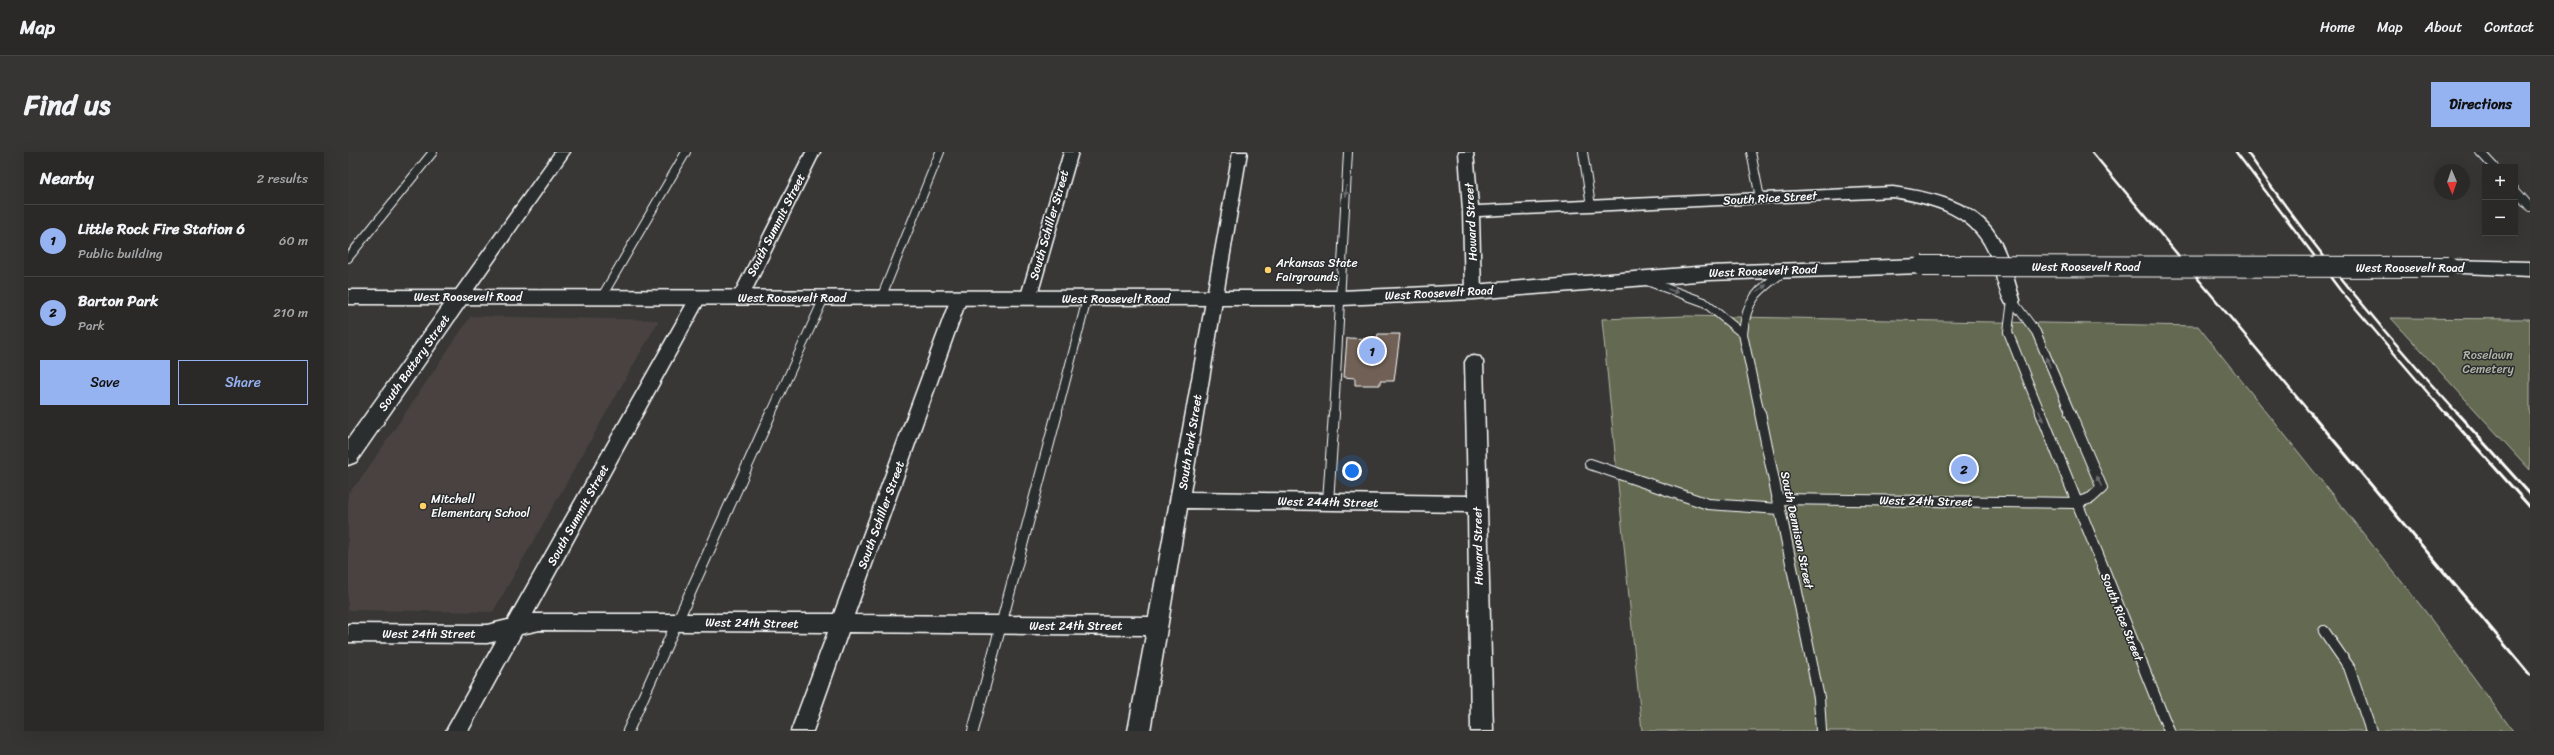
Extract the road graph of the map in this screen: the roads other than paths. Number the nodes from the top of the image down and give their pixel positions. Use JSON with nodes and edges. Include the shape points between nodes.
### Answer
{"nodes":[{"id":1,"x":433,"y":152,"type":"edge"},
{"id":2,"x":564,"y":152,"type":"edge"},
{"id":3,"x":686,"y":152,"type":"edge"},
{"id":4,"x":813,"y":152,"type":"edge"},
{"id":5,"x":940,"y":152,"type":"edge"},
{"id":6,"x":1071,"y":152,"type":"edge"},
{"id":7,"x":1240,"y":152,"type":"edge"},
{"id":8,"x":1348,"y":152,"type":"edge"},
{"id":9,"x":1466,"y":152,"type":"edge"},
{"id":10,"x":1583,"y":152,"type":"edge"},
{"id":11,"x":1751,"y":152,"type":"edge"},
{"id":12,"x":2480,"y":152,"type":"edge"},
{"id":13,"x":2491,"y":164,"type":"edge"},
{"id":14,"x":2518,"y":193,"type":"edge"},
{"id":15,"x":1760,"y":198,"type":"junction"},
{"id":16,"x":1591,"y":206,"type":"junction"},
{"id":17,"x":2530,"y":207,"type":"edge"},
{"id":18,"x":1471,"y":211,"type":"junction"},
{"id":19,"x":348,"y":258,"type":"edge"},
{"id":20,"x":2530,"y":269,"type":"edge"},
{"id":21,"x":1788,"y":270,"type":"junction"},
{"id":22,"x":1637,"y":278,"type":"junction"},
{"id":23,"x":1473,"y":292,"type":"junction"},
{"id":24,"x":348,"y":296,"type":"edge"},
{"id":25,"x":460,"y":297,"type":"junction"},
{"id":26,"x":601,"y":298,"type":"junction"},
{"id":27,"x":698,"y":298,"type":"junction"},
{"id":28,"x":740,"y":298,"type":"junction"},
{"id":29,"x":824,"y":298,"type":"junction"},
{"id":30,"x":881,"y":298,"type":"junction"},
{"id":31,"x":958,"y":298,"type":"junction"},
{"id":32,"x":1342,"y":298,"type":"junction"},
{"id":33,"x":1028,"y":299,"type":"junction"},
{"id":34,"x":1087,"y":299,"type":"junction"},
{"id":35,"x":1212,"y":299,"type":"junction"},
{"id":36,"x":2012,"y":300,"type":"junction"},
{"id":37,"x":1743,"y":334,"type":"junction"},
{"id":38,"x":1474,"y":362,"type":"dead end"},
{"id":39,"x":348,"y":456,"type":"edge"},
{"id":40,"x":1590,"y":464,"type":"dead end"},
{"id":41,"x":1180,"y":500,"type":"junction"},
{"id":42,"x":1328,"y":502,"type":"junction"},
{"id":43,"x":2076,"y":503,"type":"junction"},
{"id":44,"x":1476,"y":504,"type":"junction"},
{"id":45,"x":1778,"y":504,"type":"junction"},
{"id":46,"x":676,"y":622,"type":"junction"},
{"id":47,"x":842,"y":624,"type":"junction"},
{"id":48,"x":1001,"y":626,"type":"junction"},
{"id":49,"x":1157,"y":626,"type":"junction"},
{"id":50,"x":516,"y":627,"type":"junction"},
{"id":51,"x":2324,"y":631,"type":"dead end"},
{"id":52,"x":348,"y":634,"type":"edge"},
{"id":53,"x":457,"y":731,"type":"edge"},
{"id":54,"x":628,"y":731,"type":"edge"},
{"id":55,"x":802,"y":731,"type":"edge"},
{"id":56,"x":973,"y":731,"type":"edge"},
{"id":57,"x":1139,"y":731,"type":"edge"},
{"id":58,"x":1482,"y":731,"type":"edge"},
{"id":59,"x":1821,"y":731,"type":"edge"},
{"id":60,"x":2169,"y":731,"type":"edge"},
{"id":61,"x":2371,"y":731,"type":"edge"}],
"edges":[{"from":1,"to":19,"type":"lane"},
{"from":2,"to":25,"type":"street","name":"South Battery Street"},
{"from":3,"to":26,"type":"lane"},
{"from":4,"to":28,"type":"street","name":"South Summit Street"},
{"from":5,"to":30,"type":"lane"},
{"from":6,"to":33,"type":"street","name":"South Schiller Street"},
{"from":7,"to":35,"type":"street","name":"South Park Street"},
{"from":8,"to":32,"type":"lane","one_way":true},
{"from":9,"to":18,"type":"street","name":"Howard Street"},
{"from":10,"to":16,"type":"lane"},
{"from":11,"to":15,"type":"lane"},
{"from":12,"to":13,"type":"lane"},
{"from":14,"to":17,"type":"lane"},
{"from":15,"to":16,"type":"street","name":"South Rice Street"},
{"from":15,"to":36,"type":"street","name":"South Rice Street","via":[[1893,192],[1925,197],[1979,223],[1992,244]]},
{"from":16,"to":18,"type":"street","name":"South Rice Street"},
{"from":18,"to":23,"type":"street","name":"Howard Street"},
{"from":20,"to":21,"type":"main road","name":"West Roosevelt Road","bridge":true,"via":[[1922,266]]},
{"from":21,"to":22,"type":"main road","name":"West Roosevelt Road"},
{"from":37,"to":21,"type":"lane","name":"South Dennison Street","one_way":true,"via":[[1743,317],[1756,291]]},
{"from":22,"to":23,"type":"main road","name":"West Roosevelt Road"},
{"from":22,"to":37,"type":"lane","one_way":true,"via":[[1704,302]]},
{"from":23,"to":32,"type":"main road","name":"West Roosevelt Road"},
{"from":24,"to":25,"type":"main road","name":"West Roosevelt Road"},
{"from":25,"to":26,"type":"main road","name":"West Roosevelt Road"},
{"from":25,"to":39,"type":"main road","name":"South Battery Street"},
{"from":26,"to":27,"type":"main road","name":"West Roosevelt Road"},
{"from":27,"to":28,"type":"main road","name":"West Roosevelt Road"},
{"from":27,"to":50,"type":"street","name":"South Summit Street"},
{"from":28,"to":29,"type":"main road","name":"West Roosevelt Road"},
{"from":29,"to":30,"type":"main road","name":"West Roosevelt Road"},
{"from":29,"to":46,"type":"lane"},
{"from":30,"to":31,"type":"main road","name":"West Roosevelt Road"},
{"from":31,"to":33,"type":"main road","name":"West Roosevelt Road"},
{"from":31,"to":47,"type":"street","name":"South Schiller Street"},
{"from":32,"to":35,"type":"main road","name":"West Roosevelt Road"},
{"from":32,"to":42,"type":"lane"},
{"from":33,"to":34,"type":"main road","name":"West Roosevelt Road"},
{"from":34,"to":35,"type":"main road","name":"West Roosevelt Road"},
{"from":34,"to":48,"type":"lane"},
{"from":35,"to":41,"type":"street","name":"South Park Street"},
{"from":36,"to":43,"type":"lane","name":"South Rice Street","one_way":true,"via":[[2008,332]]},
{"from":43,"to":36,"type":"lane","name":"South Rice Street","one_way":true,"via":[[2091,498],[2102,488],[2036,332]]},
{"from":37,"to":45,"type":"lane","name":"South Dennison Street"},
{"from":38,"to":44,"type":"street","name":"Howard Street"},
{"from":40,"to":45,"type":"lane","name":"West 24th Street","via":[[1708,504]]},
{"from":41,"to":42,"type":"street","name":"West 244th Street"},
{"from":41,"to":49,"type":"street","name":"South Park Street"},
{"from":42,"to":44,"type":"street","name":"West 244th Street"},
{"from":43,"to":45,"type":"lane","name":"West 24th Street"},
{"from":43,"to":60,"type":"lane","name":"South Rice Street"},
{"from":44,"to":58,"type":"street","name":"Howard Street"},
{"from":45,"to":59,"type":"lane","name":"South Dennison Street","via":[[1819,698]]},
{"from":46,"to":47,"type":"street","name":"West 24th Street"},
{"from":46,"to":50,"type":"street","name":"West 24th Street","via":[[540,621]]},
{"from":46,"to":54,"type":"lane"},
{"from":47,"to":48,"type":"street","name":"West 24th Street"},
{"from":47,"to":55,"type":"street","name":"South Schiller Street"},
{"from":48,"to":49,"type":"street","name":"West 24th Street"},
{"from":48,"to":56,"type":"lane"},
{"from":49,"to":57,"type":"street","name":"South Park Street"},
{"from":50,"to":52,"type":"street","name":"West 24th Street","via":[[487,634]]},
{"from":50,"to":53,"type":"street","name":"South Summit Street"},
{"from":51,"to":61,"type":"lane","via":[[2349,667]]}]}
